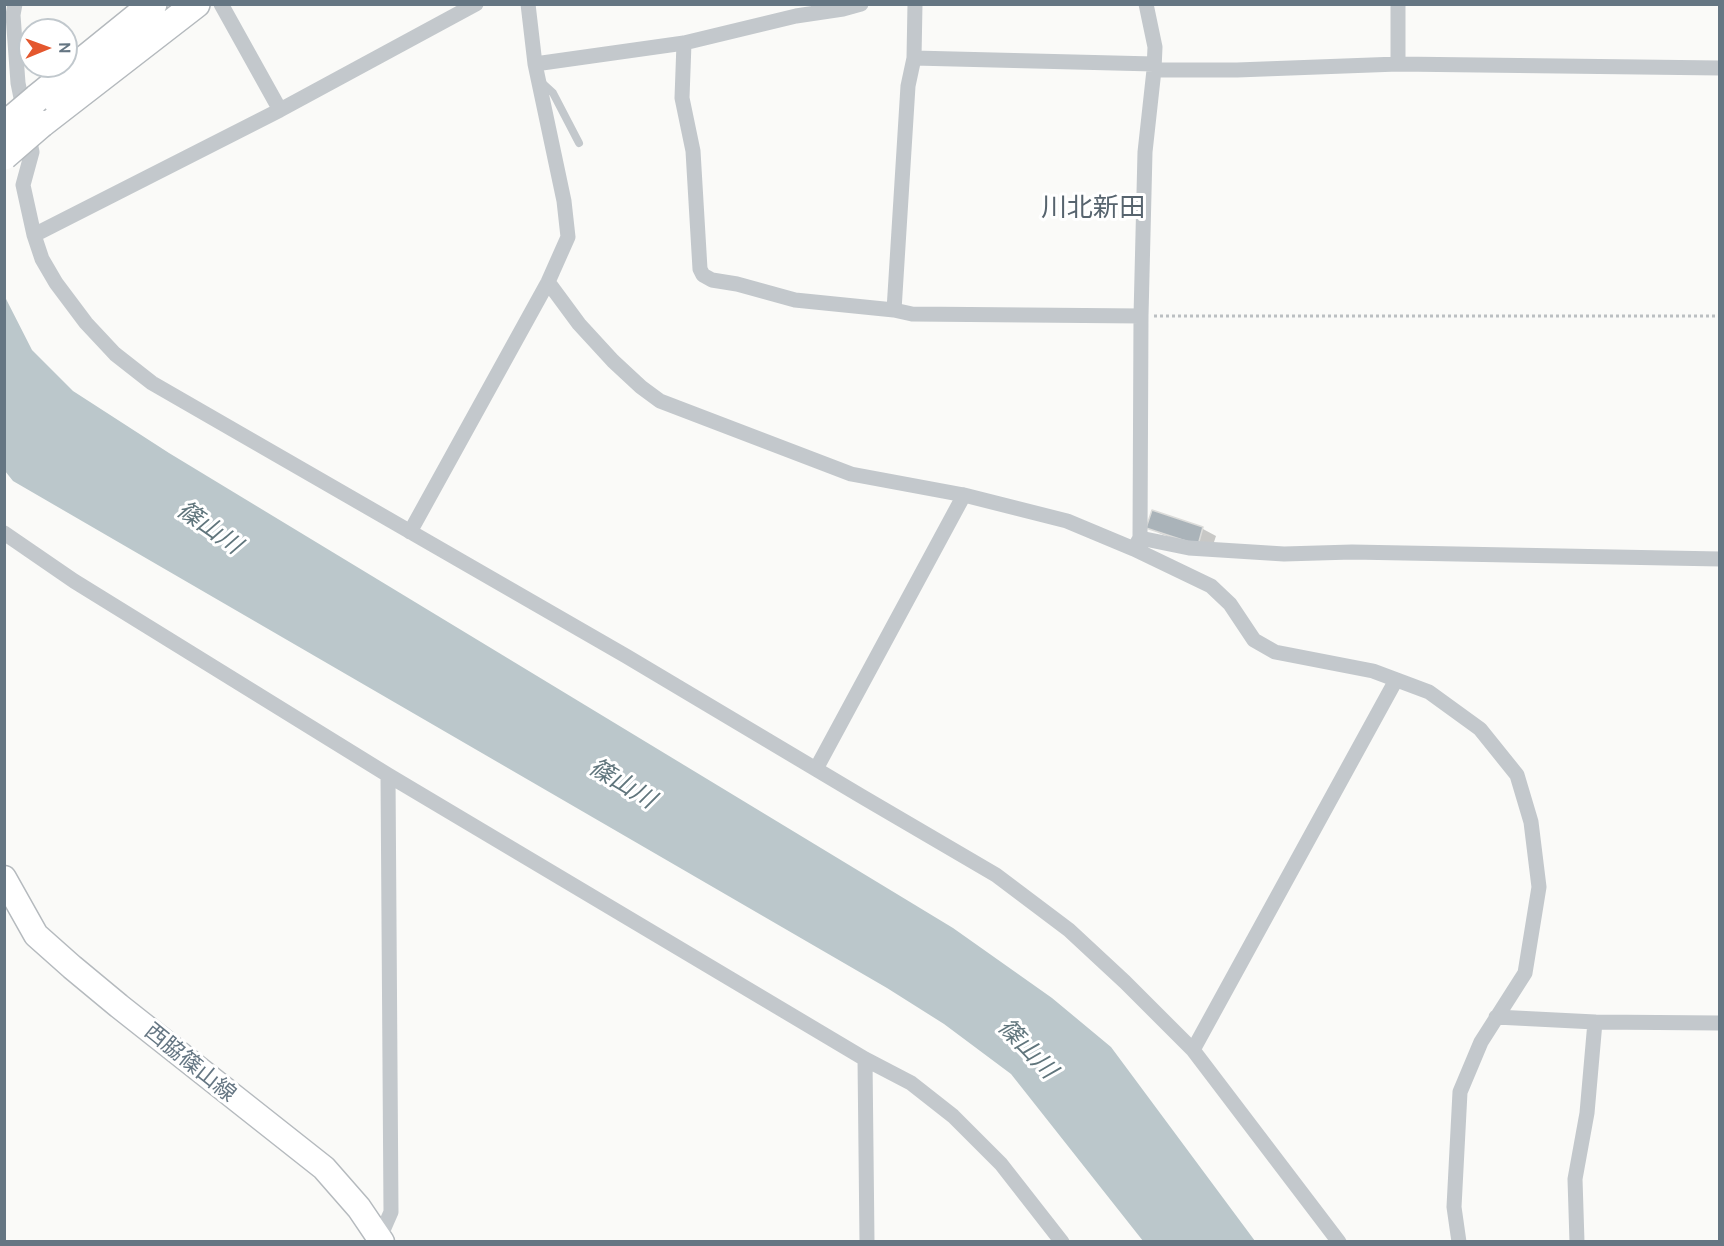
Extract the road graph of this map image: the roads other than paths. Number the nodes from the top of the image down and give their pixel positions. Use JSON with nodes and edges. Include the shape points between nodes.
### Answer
{"nodes":[{"id":1,"x":15,"y":4,"type":"edge"},
{"id":2,"x":153,"y":4,"type":"edge"},
{"id":3,"x":196,"y":4,"type":"edge"},
{"id":4,"x":221,"y":4,"type":"edge"},
{"id":5,"x":476,"y":4,"type":"edge"},
{"id":6,"x":528,"y":4,"type":"edge"},
{"id":7,"x":861,"y":4,"type":"edge"},
{"id":8,"x":915,"y":4,"type":"edge"},
{"id":9,"x":1146,"y":4,"type":"edge"},
{"id":10,"x":1398,"y":4,"type":"edge"},
{"id":11,"x":684,"y":43,"type":"junction"},
{"id":12,"x":914,"y":58,"type":"junction"},
{"id":13,"x":1398,"y":64,"type":"junction"},
{"id":14,"x":1154,"y":67,"type":"junction"},
{"id":15,"x":1719,"y":68,"type":"edge"},
{"id":16,"x":536,"y":71,"type":"junction"},
{"id":17,"x":280,"y":110,"type":"junction"},
{"id":18,"x":4,"y":126,"type":"edge"},
{"id":19,"x":579,"y":143,"type":"dead end"},
{"id":20,"x":4,"y":156,"type":"edge"},
{"id":21,"x":34,"y":235,"type":"junction"},
{"id":22,"x":548,"y":282,"type":"junction"},
{"id":23,"x":894,"y":310,"type":"junction"},
{"id":24,"x":1141,"y":316,"type":"junction"},
{"id":25,"x":964,"y":495,"type":"junction"},
{"id":26,"x":410,"y":532,"type":"junction"},
{"id":27,"x":4,"y":533,"type":"edge"},
{"id":28,"x":1137,"y":543,"type":"junction"},
{"id":29,"x":1719,"y":559,"type":"edge"},
{"id":30,"x":1396,"y":680,"type":"junction"},
{"id":31,"x":816,"y":769,"type":"junction"},
{"id":32,"x":388,"y":775,"type":"junction"},
{"id":33,"x":7,"y":890,"type":"edge"},
{"id":34,"x":1496,"y":1017,"type":"junction"},
{"id":35,"x":1595,"y":1022,"type":"junction"},
{"id":36,"x":1719,"y":1023,"type":"edge"},
{"id":37,"x":1193,"y":1050,"type":"junction"},
{"id":38,"x":865,"y":1059,"type":"junction"},
{"id":39,"x":381,"y":1239,"type":"edge"},
{"id":40,"x":867,"y":1242,"type":"edge"},
{"id":41,"x":1062,"y":1242,"type":"edge"},
{"id":42,"x":1340,"y":1242,"type":"edge"},
{"id":43,"x":1459,"y":1242,"type":"edge"},
{"id":44,"x":1577,"y":1242,"type":"edge"}],
"edges":[{"from":1,"to":21,"type":"street","via":[[18,83],[32,152],[23,184]]},
{"from":2,"to":18,"type":"highway","bridge":true},
{"from":3,"to":20,"type":"highway","bridge":true},
{"from":4,"to":17,"type":"street"},
{"from":5,"to":17,"type":"street"},
{"from":6,"to":16,"type":"street"},
{"from":7,"to":11,"type":"street"},
{"from":8,"to":12,"type":"street"},
{"from":9,"to":14,"type":"street","via":[[1155,47]]},
{"from":10,"to":13,"type":"street"},
{"from":11,"to":16,"type":"street"},
{"from":11,"to":23,"type":"street","via":[[682,98],[693,151],[703,275],[795,300]]},
{"from":12,"to":14,"type":"street"},
{"from":12,"to":23,"type":"street","via":[[908,86]]},
{"from":13,"to":14,"type":"street","via":[[1237,70]]},
{"from":13,"to":15,"type":"street"},
{"from":14,"to":24,"type":"street","via":[[1145,152]]},
{"from":16,"to":19,"type":"lane","via":[[553,93]]},
{"from":16,"to":22,"type":"street","via":[[568,237]]},
{"from":17,"to":21,"type":"street"},
{"from":21,"to":26,"type":"street","via":[[56,283],[115,354],[152,383]]},
{"from":22,"to":25,"type":"street","via":[[613,361],[660,400],[850,474]]},
{"from":22,"to":26,"type":"street"},
{"from":23,"to":24,"type":"street","via":[[912,314]]},
{"from":24,"to":28,"type":"street"},
{"from":25,"to":28,"type":"street"},
{"from":25,"to":31,"type":"street"},
{"from":26,"to":31,"type":"street"},
{"from":27,"to":32,"type":"street","via":[[74,581]]},
{"from":28,"to":29,"type":"street","via":[[1284,554]]},
{"from":28,"to":30,"type":"street","via":[[1211,586],[1230,604],[1254,640],[1275,652],[1373,671]]},
{"from":30,"to":34,"type":"street","via":[[1429,692],[1480,729],[1517,776],[1531,822],[1539,887],[1526,973]]},
{"from":30,"to":37,"type":"street"},
{"from":31,"to":37,"type":"street","via":[[996,874],[1069,930]]},
{"from":32,"to":38,"type":"street"},
{"from":32,"to":39,"type":"street","via":[[391,1212]]},
{"from":33,"to":39,"type":"main road","name":"西脇篠山線","via":[[36,935],[111,1000],[324,1168]]},
{"from":34,"to":35,"type":"street"},
{"from":34,"to":43,"type":"street","via":[[1460,1092],[1454,1207]]},
{"from":35,"to":36,"type":"street"},
{"from":35,"to":44,"type":"street","via":[[1587,1113],[1575,1179]]},
{"from":37,"to":42,"type":"street"},
{"from":38,"to":40,"type":"street"},
{"from":38,"to":41,"type":"street","via":[[911,1083],[953,1116],[1001,1164]]}]}
